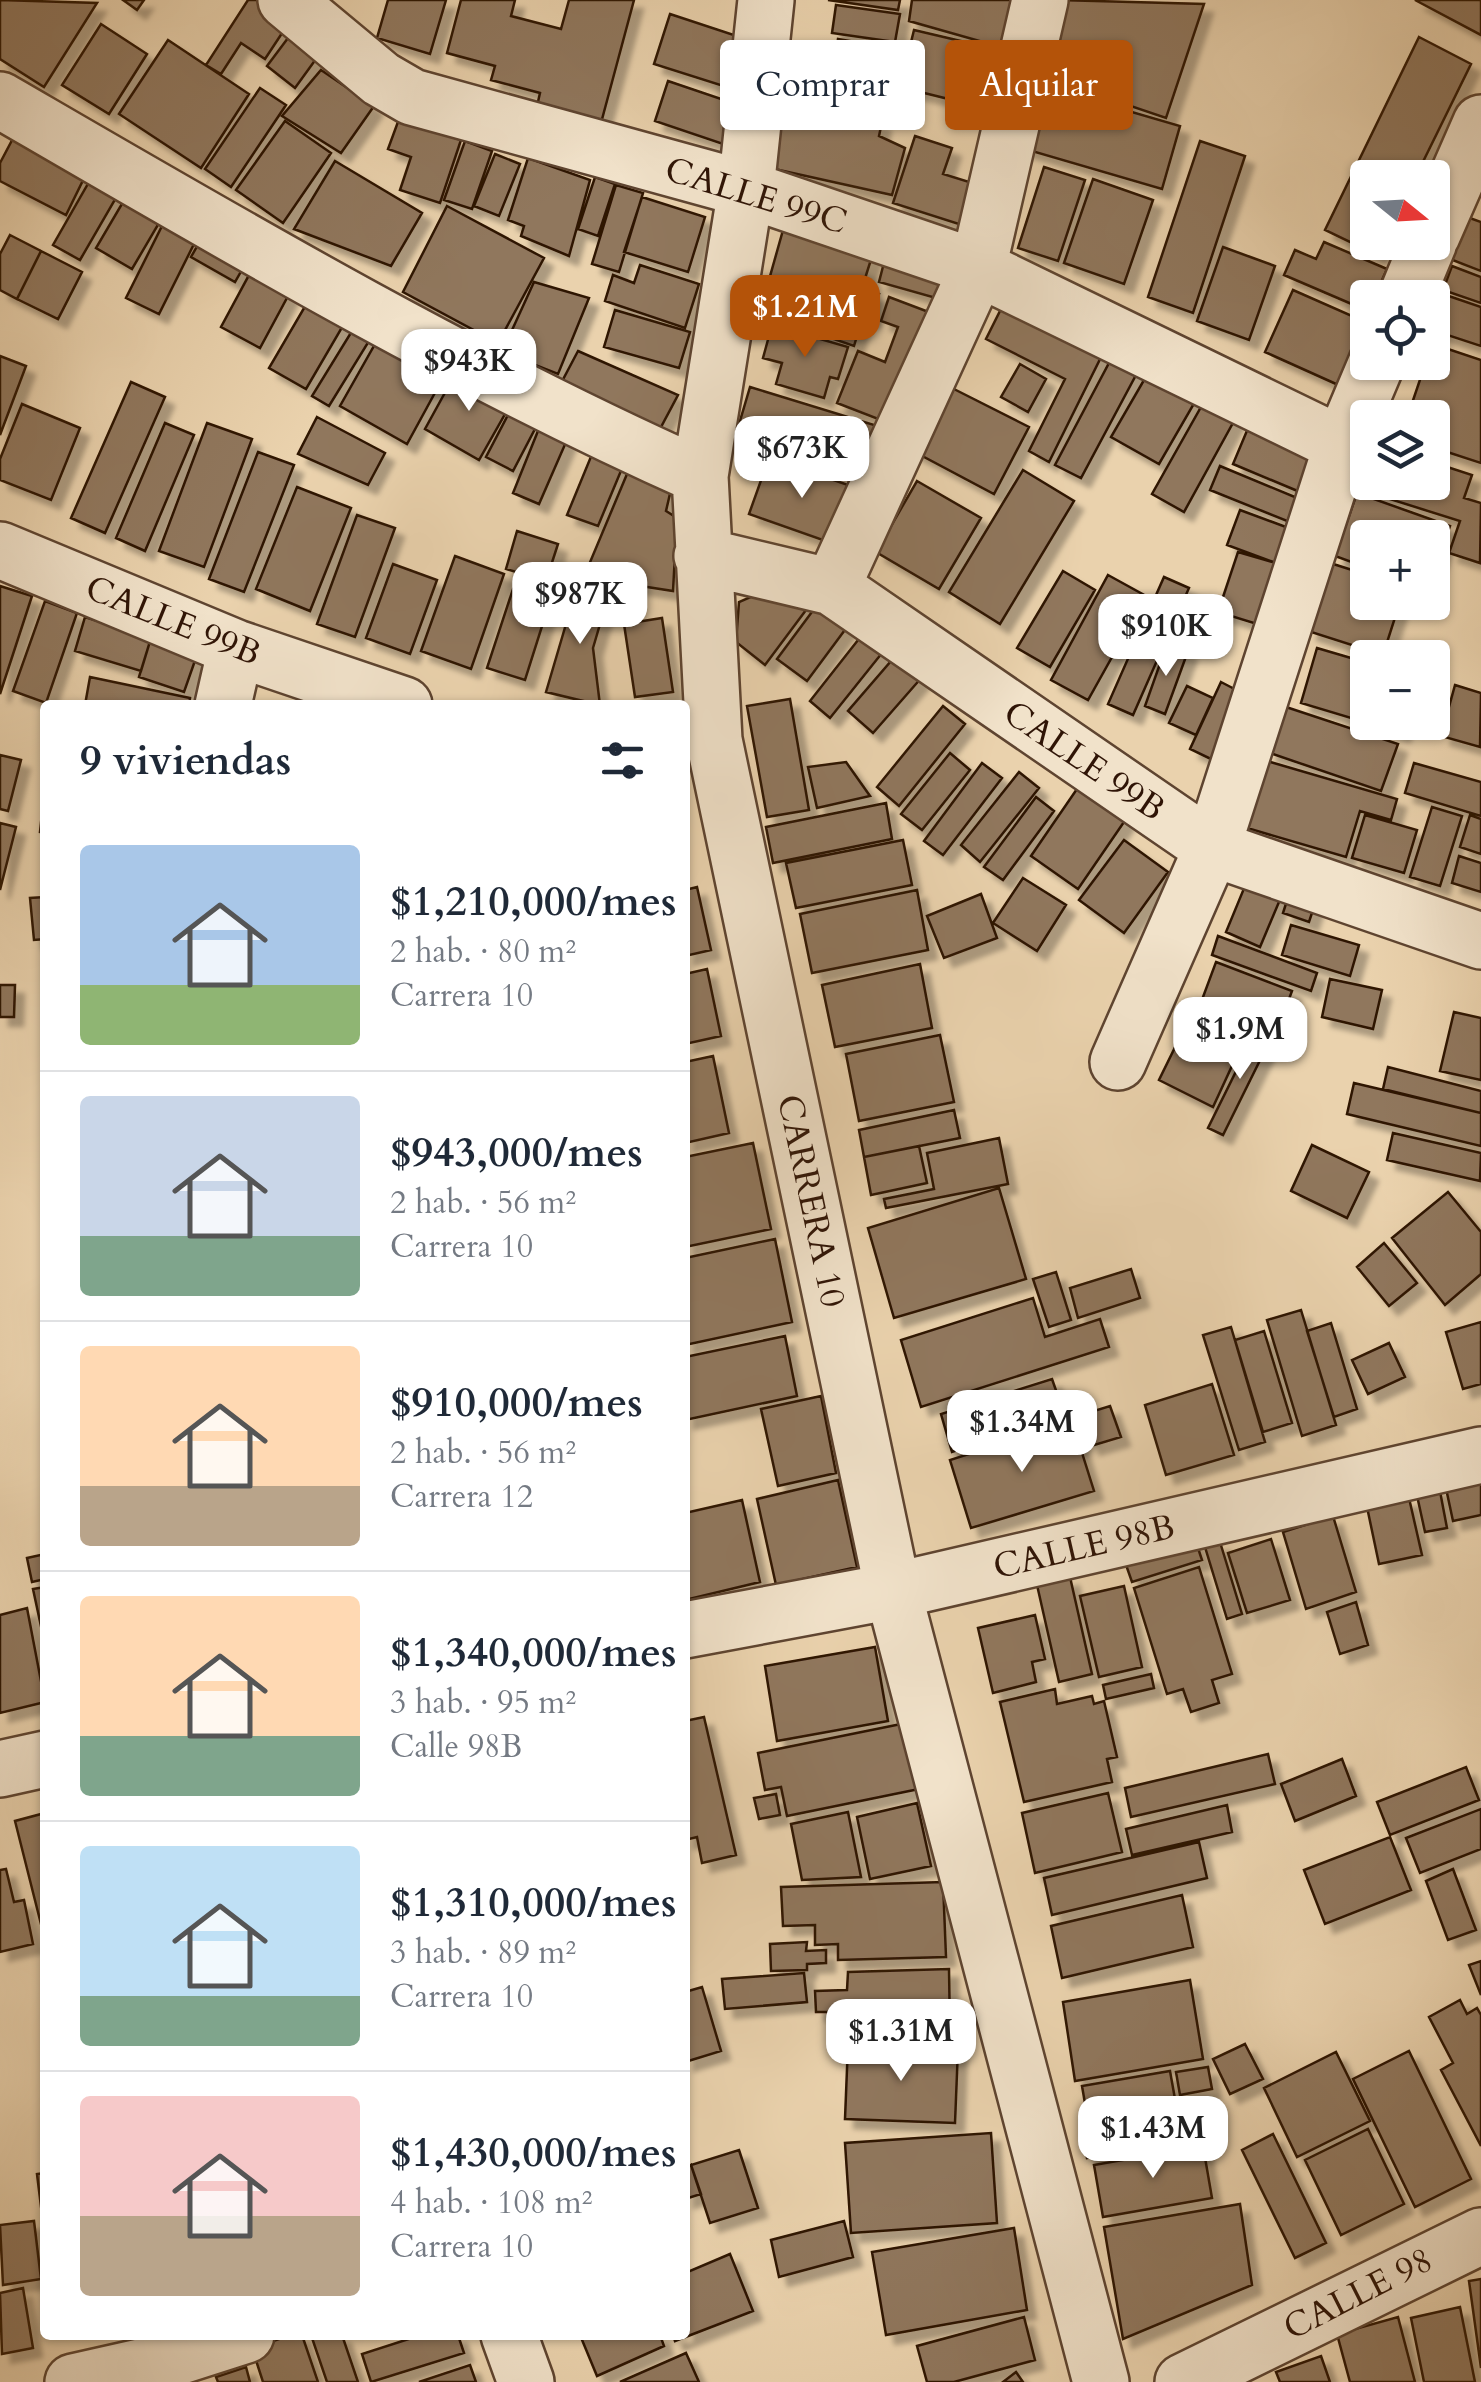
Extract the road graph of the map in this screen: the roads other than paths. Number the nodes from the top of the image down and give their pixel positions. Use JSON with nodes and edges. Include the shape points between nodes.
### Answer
{"nodes":[{"id":1,"x":286,"y":0,"type":"edge"},
{"id":2,"x":766,"y":0,"type":"edge"},
{"id":3,"x":1040,"y":0,"type":"edge"},
{"id":4,"x":0,"y":100,"type":"edge"},
{"id":5,"x":1481,"y":123,"type":"edge"},
{"id":6,"x":746,"y":189,"type":"junction"},
{"id":7,"x":1450,"y":194,"type":"edge"},
{"id":8,"x":978,"y":268,"type":"junction"},
{"id":9,"x":1370,"y":380,"type":"edge"},
{"id":10,"x":1342,"y":445,"type":"junction"},
{"id":11,"x":700,"y":476,"type":"junction"},
{"id":12,"x":0,"y":550,"type":"edge"},
{"id":13,"x":702,"y":556,"type":"junction"},
{"id":14,"x":832,"y":588,"type":"junction"},
{"id":15,"x":236,"y":648,"type":"junction"},
{"id":16,"x":224,"y":700,"type":"edge"},
{"id":17,"x":389,"y":700,"type":"edge"},
{"id":18,"x":699,"y":743,"type":"edge"},
{"id":19,"x":1212,"y":848,"type":"junction"},
{"id":20,"x":1481,"y":941,"type":"edge"},
{"id":21,"x":1118,"y":1062,"type":"dead end"},
{"id":22,"x":1481,"y":1455,"type":"edge"},
{"id":23,"x":892,"y":1591,"type":"junction"},
{"id":24,"x":690,"y":1629,"type":"edge"},
{"id":25,"x":40,"y":1760,"type":"edge"},
{"id":26,"x":0,"y":1768,"type":"edge"},
{"id":27,"x":1481,"y":2236,"type":"edge"},
{"id":28,"x":230,"y":2340,"type":"edge"},
{"id":29,"x":511,"y":2340,"type":"edge"},
{"id":30,"x":73,"y":2382,"type":"edge"},
{"id":31,"x":526,"y":2382,"type":"edge"},
{"id":32,"x":1101,"y":2382,"type":"edge"},
{"id":33,"x":1183,"y":2382,"type":"edge"}],
"edges":[{"from":1,"to":6,"type":"street","name":"CALLE 99C","via":[[412,98]]},
{"from":2,"to":6,"type":"street","name":"CARRERA 10"},
{"from":3,"to":8,"type":"street"},
{"from":4,"to":11,"type":"street","via":[[548,407]]},
{"from":5,"to":7,"type":"street"},
{"from":6,"to":8,"type":"street","name":"CALLE 99C"},
{"from":6,"to":11,"type":"street","name":"CARRERA 10"},
{"from":8,"to":10,"type":"street","name":"CALLE 99C"},
{"from":8,"to":14,"type":"street"},
{"from":9,"to":10,"type":"street"},
{"from":10,"to":19,"type":"street"},
{"from":11,"to":13,"type":"street","name":"CARRERA 10"},
{"from":12,"to":15,"type":"street","name":"CALLE 99B"},
{"from":13,"to":14,"type":"street","name":"CALLE 99B"},
{"from":13,"to":18,"type":"street","name":"CARRERA 10"},
{"from":14,"to":19,"type":"street","name":"CALLE 99B"},
{"from":15,"to":16,"type":"street"},
{"from":15,"to":17,"type":"street","name":"CALLE 99B"},
{"from":18,"to":23,"type":"street","name":"CARRERA 10"},
{"from":19,"to":20,"type":"street","name":"CALLE 99B"},
{"from":19,"to":21,"type":"street"},
{"from":22,"to":23,"type":"street","name":"CALLE 98B"},
{"from":23,"to":24,"type":"street","name":"CALLE 98B"},
{"from":23,"to":32,"type":"street","name":"CARRERA 10"},
{"from":25,"to":26,"type":"street"},
{"from":27,"to":33,"type":"street","name":"CALLE 98"},
{"from":28,"to":30,"type":"street"},
{"from":29,"to":31,"type":"street"}]}
